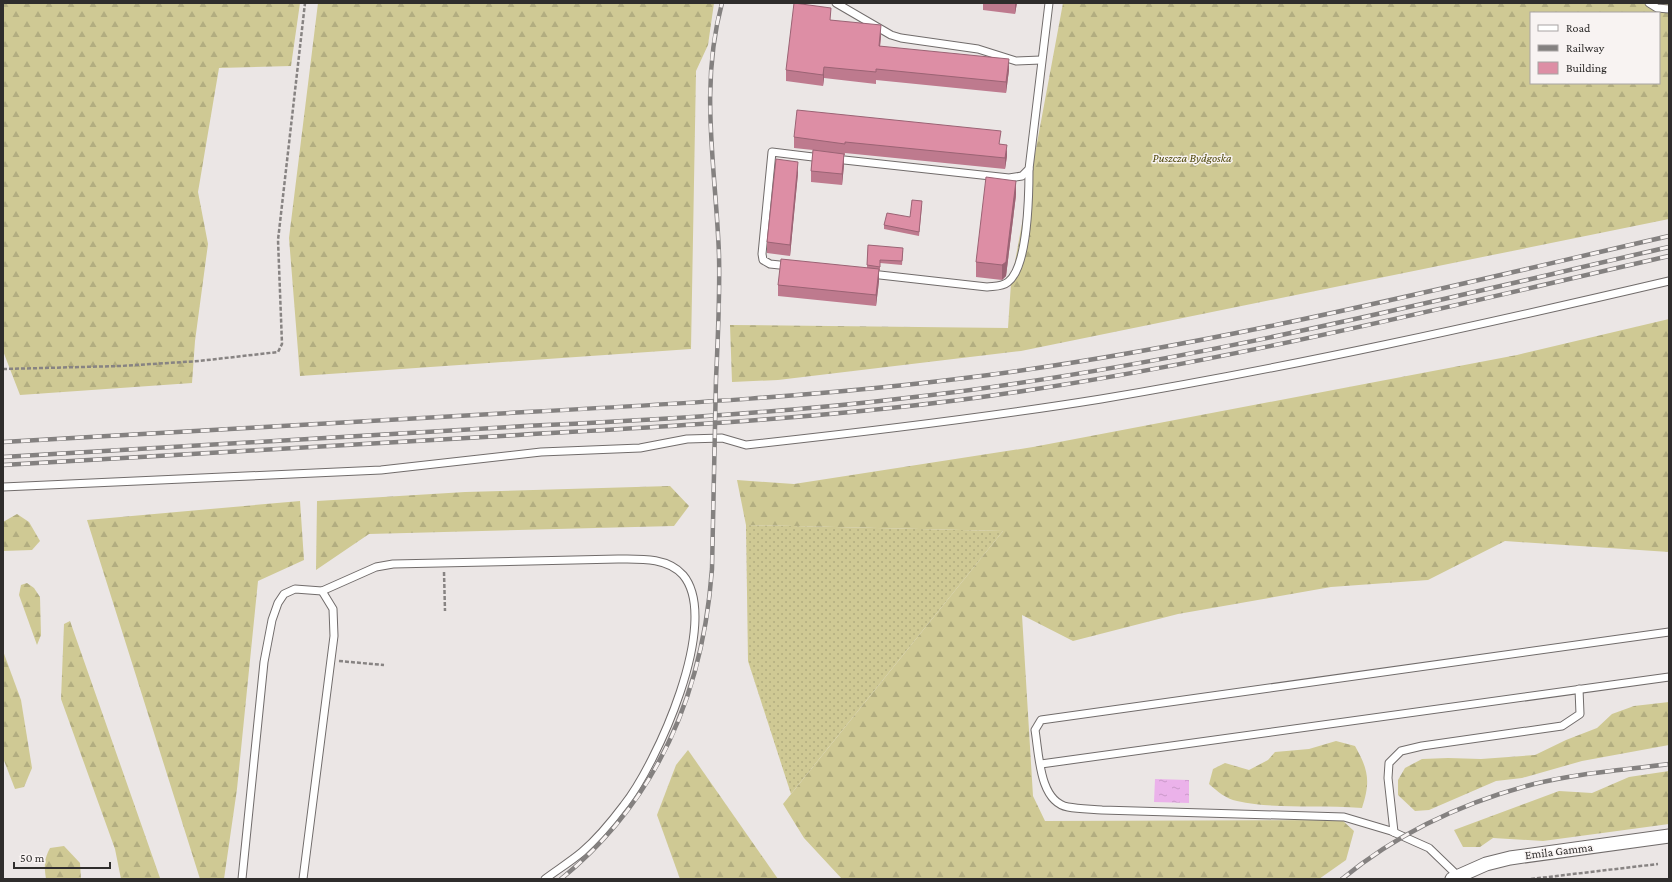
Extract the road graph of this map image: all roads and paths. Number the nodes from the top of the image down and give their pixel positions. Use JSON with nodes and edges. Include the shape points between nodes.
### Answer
{"nodes":[{"id":1,"x":304,"y":3,"type":"edge"},
{"id":2,"x":836,"y":3,"type":"edge"},
{"id":3,"x":1049,"y":3,"type":"edge"},
{"id":4,"x":1649,"y":3,"type":"edge"},
{"id":5,"x":1669,"y":9,"type":"edge"},
{"id":6,"x":1041,"y":60,"type":"junction"},
{"id":7,"x":1029,"y":169,"type":"junction"},
{"id":8,"x":801,"y":267,"type":"edge"},
{"id":9,"x":863,"y":273,"type":"edge"},
{"id":10,"x":1669,"y":281,"type":"edge"},
{"id":11,"x":3,"y":369,"type":"edge"},
{"id":12,"x":3,"y":487,"type":"edge"},
{"id":13,"x":444,"y":563,"type":"junction"},
{"id":14,"x":322,"y":591,"type":"junction"},
{"id":15,"x":445,"y":611,"type":"dead end"},
{"id":16,"x":1669,"y":632,"type":"edge"},
{"id":17,"x":330,"y":660,"type":"junction"},
{"id":18,"x":384,"y":665,"type":"dead end"},
{"id":19,"x":1669,"y":677,"type":"edge"},
{"id":20,"x":1579,"y":689,"type":"junction"},
{"id":21,"x":1041,"y":764,"type":"junction"},
{"id":22,"x":1394,"y":832,"type":"junction"},
{"id":23,"x":1669,"y":836,"type":"edge"},
{"id":24,"x":1658,"y":864,"type":"dead end"},
{"id":25,"x":1455,"y":877,"type":"edge"},
{"id":26,"x":242,"y":879,"type":"edge"},
{"id":27,"x":303,"y":879,"type":"edge"},
{"id":28,"x":545,"y":879,"type":"edge"},
{"id":29,"x":1531,"y":879,"type":"edge"}],
"edges":[{"from":1,"to":11,"type":"path","via":[[278,240],[282,344],[278,352],[191,362]]},
{"from":2,"to":6,"type":"lane","via":[[891,35],[901,38],[978,49],[1016,61]]},
{"from":3,"to":6,"type":"lane"},
{"from":4,"to":5,"type":"lane","via":[[1658,8]]},
{"from":6,"to":7,"type":"lane"},
{"from":7,"to":8,"type":"lane","via":[[1022,176],[1009,178],[772,152],[763,260],[770,264]]},
{"from":7,"to":9,"type":"lane","via":[[1029,207],[1021,255],[1017,271],[1008,282],[1000,286],[987,287]]},
{"from":10,"to":12,"type":"lane","via":[[1474,326],[1266,368],[1102,399],[921,426],[746,445],[722,438],[687,439],[640,448],[541,452],[381,470]]},
{"from":13,"to":14,"type":"lane","via":[[376,567]]},
{"from":13,"to":15,"type":"path"},
{"from":13,"to":28,"type":"lane","via":[[651,559],[673,567],[683,576],[691,592],[696,610],[694,635],[683,687],[659,748],[625,805],[582,852]]},
{"from":14,"to":17,"type":"lane","via":[[332,609],[334,636]]},
{"from":14,"to":26,"type":"lane","via":[[295,589],[284,594],[272,620],[264,662]]},
{"from":16,"to":21,"type":"lane","via":[[1041,720],[1035,730]]},
{"from":17,"to":18,"type":"path"},
{"from":17,"to":27,"type":"lane"},
{"from":19,"to":20,"type":"lane"},
{"from":20,"to":21,"type":"lane"},
{"from":20,"to":22,"type":"lane","via":[[1580,714],[1562,726],[1401,751],[1389,763],[1388,778]]},
{"from":21,"to":22,"type":"lane","via":[[1048,792],[1052,798],[1067,807],[1336,816]]},
{"from":22,"to":25,"type":"lane","via":[[1429,848]]},
{"from":23,"to":25,"type":"street","name":"Emila Gamma","via":[[1510,858],[1486,864]]},
{"from":24,"to":29,"type":"path"}]}
